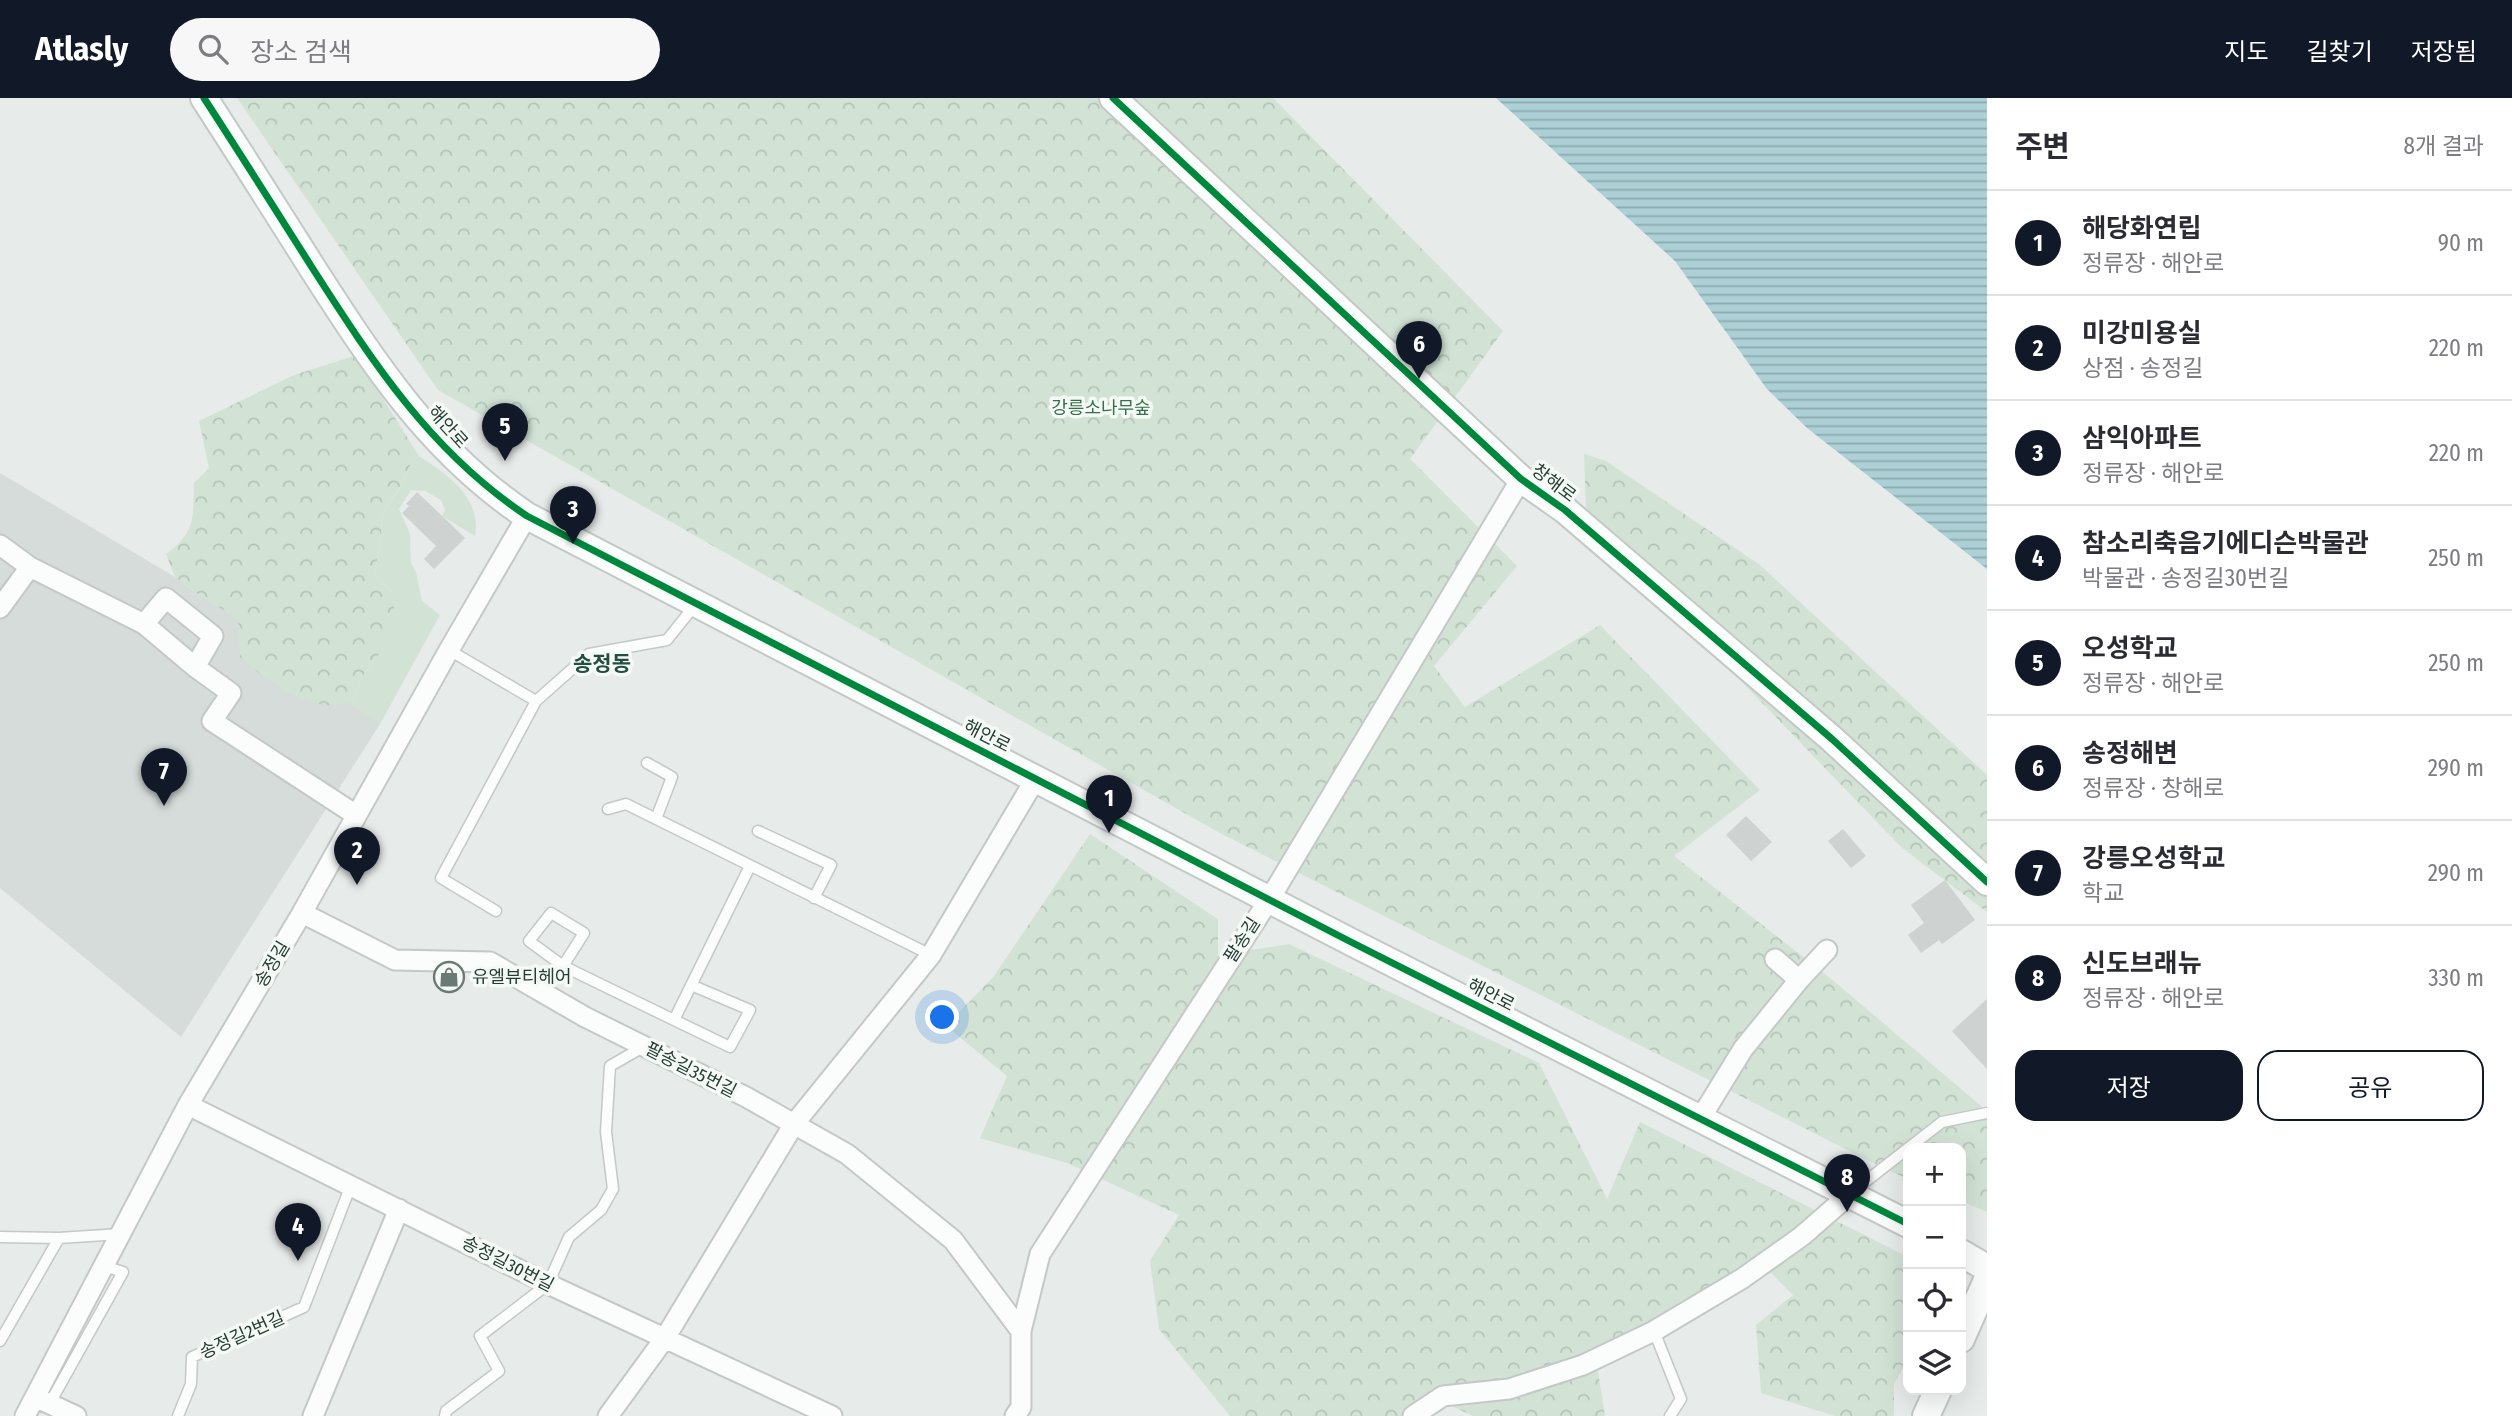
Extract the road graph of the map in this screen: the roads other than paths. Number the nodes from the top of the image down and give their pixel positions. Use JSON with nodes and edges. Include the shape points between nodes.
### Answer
{"nodes":[{"id":1,"x":204,"y":98,"type":"edge"},
{"id":2,"x":1113,"y":98,"type":"edge"},
{"id":3,"x":1521,"y":479,"type":"junction"},
{"id":4,"x":527,"y":516,"type":"junction"},
{"id":5,"x":0,"y":545,"type":"edge"},
{"id":6,"x":30,"y":567,"type":"junction"},
{"id":7,"x":695,"y":605,"type":"junction"},
{"id":8,"x":0,"y":608,"type":"edge"},
{"id":9,"x":144,"y":624,"type":"junction"},
{"id":10,"x":449,"y":650,"type":"junction"},
{"id":11,"x":195,"y":667,"type":"junction"},
{"id":12,"x":536,"y":701,"type":"junction"},
{"id":13,"x":647,"y":764,"type":"dead end"},
{"id":14,"x":1036,"y":778,"type":"junction"},
{"id":15,"x":608,"y":809,"type":"dead end"},
{"id":16,"x":356,"y":815,"type":"junction"},
{"id":17,"x":656,"y":819,"type":"junction"},
{"id":18,"x":758,"y":831,"type":"dead end"},
{"id":19,"x":750,"y":866,"type":"junction"},
{"id":20,"x":1987,"y":882,"type":"edge"},
{"id":21,"x":814,"y":898,"type":"junction"},
{"id":22,"x":1269,"y":900,"type":"junction"},
{"id":23,"x":496,"y":911,"type":"dead end"},
{"id":24,"x":302,"y":913,"type":"junction"},
{"id":25,"x":1827,"y":950,"type":"dead end"},
{"id":26,"x":931,"y":955,"type":"junction"},
{"id":27,"x":1775,"y":959,"type":"dead end"},
{"id":28,"x":563,"y":967,"type":"junction"},
{"id":29,"x":1798,"y":980,"type":"junction"},
{"id":30,"x":691,"y":985,"type":"junction"},
{"id":31,"x":674,"y":1020,"type":"junction"},
{"id":32,"x":645,"y":1046,"type":"junction"},
{"id":33,"x":188,"y":1105,"type":"junction"},
{"id":34,"x":1987,"y":1112,"type":"edge"},
{"id":35,"x":1700,"y":1119,"type":"junction"},
{"id":36,"x":793,"y":1124,"type":"junction"},
{"id":37,"x":351,"y":1185,"type":"junction"},
{"id":38,"x":1850,"y":1194,"type":"junction"},
{"id":39,"x":399,"y":1209,"type":"junction"},
{"id":40,"x":1903,"y":1221,"type":"edge"},
{"id":41,"x":120,"y":1234,"type":"junction"},
{"id":42,"x":0,"y":1237,"type":"edge"},
{"id":43,"x":59,"y":1238,"type":"junction"},
{"id":44,"x":1966,"y":1256,"type":"edge"},
{"id":45,"x":1987,"y":1268,"type":"edge"},
{"id":46,"x":1987,"y":1280,"type":"edge"},
{"id":47,"x":548,"y":1284,"type":"junction"},
{"id":48,"x":1021,"y":1331,"type":"junction"},
{"id":49,"x":1654,"y":1331,"type":"junction"},
{"id":50,"x":1964,"y":1332,"type":"edge"},
{"id":51,"x":665,"y":1338,"type":"junction"},
{"id":52,"x":0,"y":1341,"type":"edge"},
{"id":53,"x":1936,"y":1395,"type":"edge"},
{"id":54,"x":56,"y":1408,"type":"edge"},
{"id":55,"x":25,"y":1416,"type":"edge"},
{"id":56,"x":178,"y":1416,"type":"edge"},
{"id":57,"x":313,"y":1416,"type":"edge"},
{"id":58,"x":445,"y":1416,"type":"edge"},
{"id":59,"x":608,"y":1416,"type":"edge"},
{"id":60,"x":832,"y":1416,"type":"edge"},
{"id":61,"x":1015,"y":1416,"type":"edge"},
{"id":62,"x":1413,"y":1416,"type":"edge"},
{"id":63,"x":1670,"y":1416,"type":"edge"},
{"id":64,"x":1926,"y":1416,"type":"edge"}],
"edges":[{"from":1,"to":4,"type":"street","name":"해안로","via":[[400,397],[468,472]]},
{"from":2,"to":3,"type":"street","name":"창해로"},
{"from":3,"to":20,"type":"street","name":"창해로","via":[[1565,510],[1832,739]]},
{"from":3,"to":22,"type":"street","name":"팔송길"},
{"from":4,"to":7,"type":"street","name":"해안로"},
{"from":4,"to":10,"type":"street","name":"송정길"},
{"from":5,"to":6,"type":"street"},
{"from":6,"to":8,"type":"street"},
{"from":6,"to":9,"type":"street"},
{"from":7,"to":12,"type":"lane","via":[[667,640],[589,654]]},
{"from":7,"to":14,"type":"street","name":"해안로"},
{"from":9,"to":11,"type":"street"},
{"from":9,"to":11,"type":"street","via":[[166,598],[213,636]]},
{"from":10,"to":12,"type":"lane"},
{"from":10,"to":16,"type":"street","name":"송정길"},
{"from":11,"to":16,"type":"street","via":[[231,693],[212,721]]},
{"from":12,"to":23,"type":"lane","via":[[441,878]]},
{"from":13,"to":17,"type":"lane","via":[[672,777]]},
{"from":14,"to":22,"type":"street","name":"해안로"},
{"from":14,"to":26,"type":"street"},
{"from":15,"to":17,"type":"lane","via":[[626,804]]},
{"from":16,"to":24,"type":"street","name":"송정길"},
{"from":17,"to":19,"type":"lane"},
{"from":18,"to":21,"type":"lane","via":[[831,865]]},
{"from":19,"to":21,"type":"lane"},
{"from":19,"to":30,"type":"lane"},
{"from":21,"to":26,"type":"lane"},
{"from":22,"to":35,"type":"street","name":"해안로"},
{"from":22,"to":48,"type":"street","name":"팔송길","via":[[1040,1254]]},
{"from":24,"to":32,"type":"street","name":"팔송길35번길","via":[[395,960],[490,962]]},
{"from":24,"to":33,"type":"street","name":"송정길"},
{"from":25,"to":29,"type":"street"},
{"from":26,"to":36,"type":"street"},
{"from":27,"to":29,"type":"street"},
{"from":28,"to":28,"type":"lane","via":[[584,933],[551,913],[529,940]]},
{"from":28,"to":31,"type":"lane"},
{"from":29,"to":35,"type":"street","via":[[1743,1049]]},
{"from":30,"to":31,"type":"lane"},
{"from":30,"to":31,"type":"lane","via":[[750,1010],[730,1047]]},
{"from":32,"to":36,"type":"street","name":"팔송길35번길"},
{"from":32,"to":47,"type":"lane","via":[[610,1066],[606,1132],[613,1189],[601,1210],[569,1237]]},
{"from":33,"to":37,"type":"street","name":"송정길30번길"},
{"from":33,"to":41,"type":"street","name":"송정길"},
{"from":34,"to":38,"type":"lane","via":[[1942,1122]]},
{"from":35,"to":38,"type":"street","name":"해안로"},
{"from":36,"to":48,"type":"street","name":"팔송길35번길","via":[[848,1154],[953,1240]]},
{"from":36,"to":51,"type":"street"},
{"from":37,"to":39,"type":"street","name":"송정길30번길"},
{"from":37,"to":56,"type":"lane","name":"송정길2번길","via":[[304,1307],[192,1357],[191,1384]]},
{"from":38,"to":40,"type":"street","name":"해안로"},
{"from":38,"to":49,"type":"street","via":[[1743,1278]]},
{"from":39,"to":47,"type":"street","name":"송정길30번길"},
{"from":39,"to":57,"type":"street"},
{"from":41,"to":43,"type":"lane"},
{"from":41,"to":54,"type":"street","name":"송정길","via":[[104,1266]]},
{"from":42,"to":43,"type":"lane"},
{"from":43,"to":52,"type":"lane"},
{"from":44,"to":45,"type":"street"},
{"from":46,"to":50,"type":"street"},
{"from":47,"to":51,"type":"street","name":"송정길30번길"},
{"from":47,"to":58,"type":"lane","via":[[480,1336],[499,1371]]},
{"from":48,"to":61,"type":"street","name":"팔송길","via":[[1021,1407]]},
{"from":49,"to":62,"type":"street","via":[[1583,1365],[1508,1389],[1443,1395]]},
{"from":49,"to":63,"type":"lane","via":[[1681,1399]]},
{"from":51,"to":59,"type":"street"},
{"from":51,"to":60,"type":"street","name":"송정길30번길"},
{"from":53,"to":64,"type":"street"},
{"from":54,"to":55,"type":"street","name":"송정길"}]}
